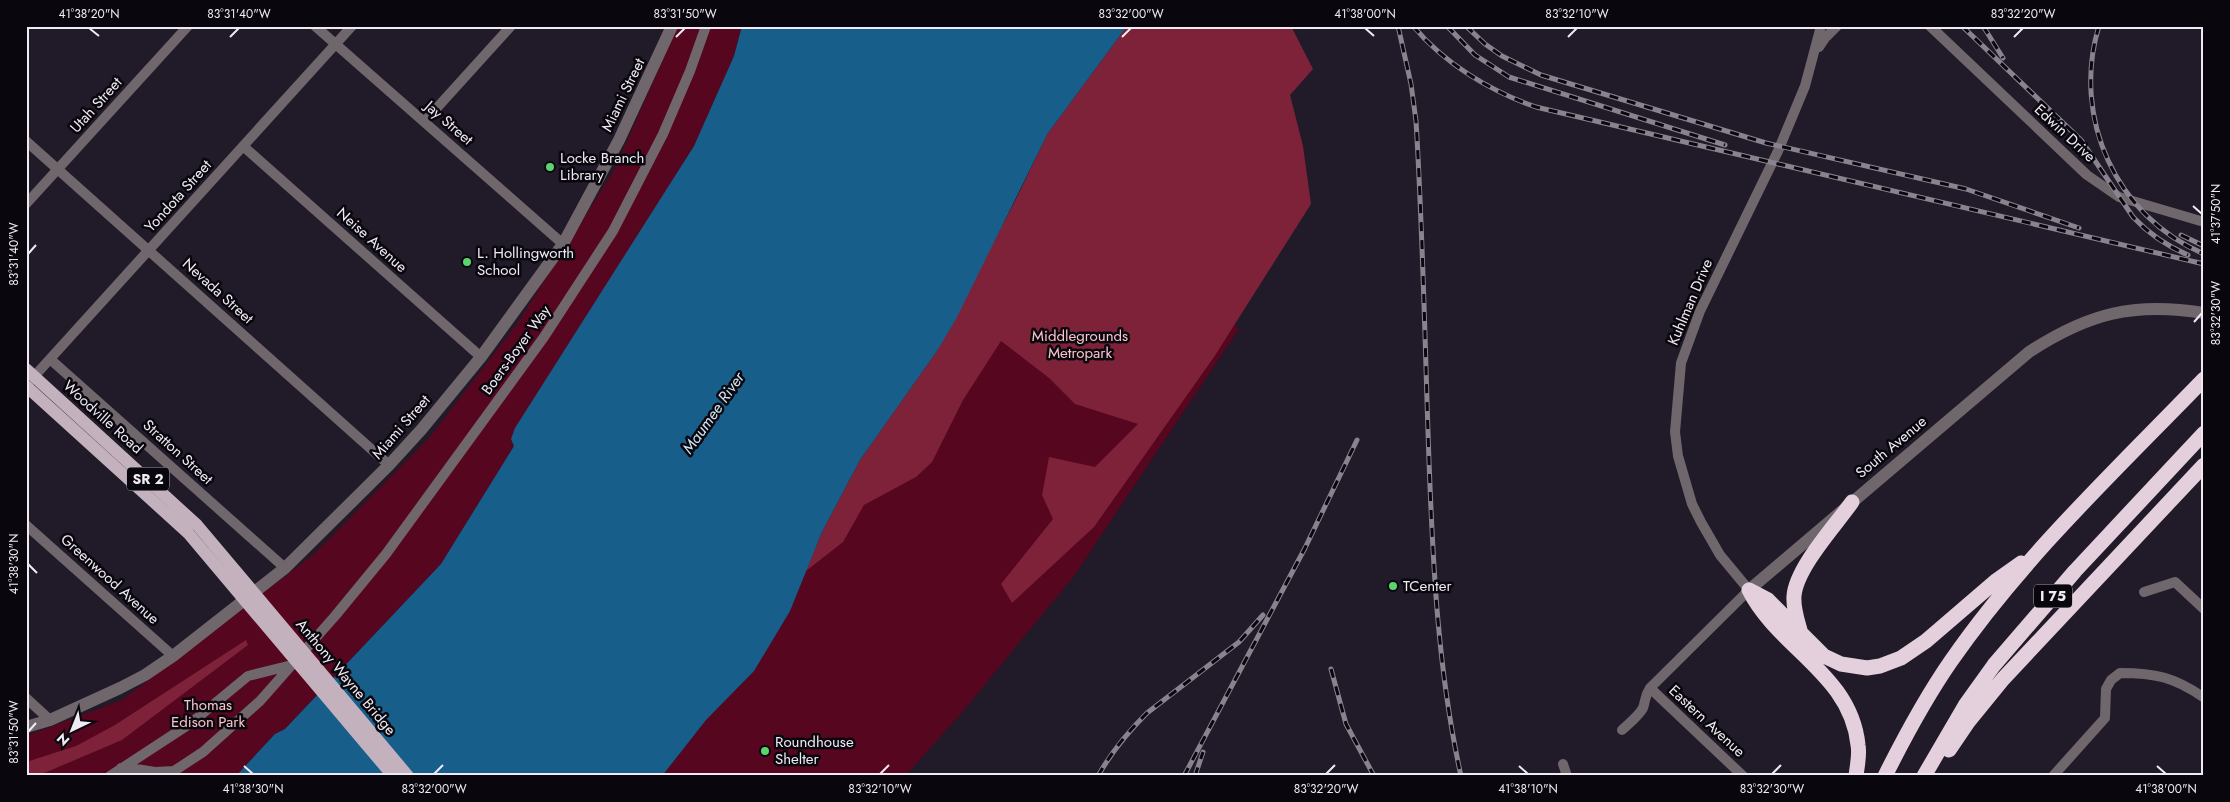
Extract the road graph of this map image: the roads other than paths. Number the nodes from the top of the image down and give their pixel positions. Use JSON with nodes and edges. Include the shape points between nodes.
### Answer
{"nodes":[{"id":1,"x":188,"y":26,"type":"edge"},
{"id":2,"x":315,"y":26,"type":"edge"},
{"id":3,"x":352,"y":26,"type":"edge"},
{"id":4,"x":511,"y":26,"type":"edge"},
{"id":5,"x":672,"y":26,"type":"edge"},
{"id":6,"x":706,"y":26,"type":"edge"},
{"id":7,"x":1821,"y":26,"type":"edge"},
{"id":8,"x":1837,"y":26,"type":"edge"},
{"id":9,"x":1930,"y":26,"type":"edge"},
{"id":10,"x":335,"y":44,"type":"junction"},
{"id":11,"x":1815,"y":55,"type":"junction"},
{"id":12,"x":425,"y":121,"type":"junction"},
{"id":13,"x":26,"y":141,"type":"edge"},
{"id":14,"x":243,"y":146,"type":"junction"},
{"id":15,"x":58,"y":169,"type":"junction"},
{"id":16,"x":26,"y":204,"type":"edge"},
{"id":17,"x":2204,"y":222,"type":"edge"},
{"id":18,"x":563,"y":244,"type":"junction"},
{"id":19,"x":150,"y":249,"type":"junction"},
{"id":20,"x":2204,"y":313,"type":"edge"},
{"id":21,"x":480,"y":357,"type":"junction"},
{"id":22,"x":50,"y":359,"type":"junction"},
{"id":23,"x":26,"y":369,"type":"edge"},
{"id":24,"x":2204,"y":379,"type":"edge"},
{"id":25,"x":26,"y":386,"type":"edge"},
{"id":26,"x":2204,"y":433,"type":"edge"},
{"id":27,"x":389,"y":465,"type":"junction"},
{"id":28,"x":2204,"y":465,"type":"edge"},
{"id":29,"x":1852,"y":502,"type":"junction"},
{"id":30,"x":26,"y":524,"type":"edge"},
{"id":31,"x":2039,"y":550,"type":"junction"},
{"id":32,"x":285,"y":568,"type":"junction"},
{"id":33,"x":1749,"y":590,"type":"junction"},
{"id":34,"x":2144,"y":592,"type":"dead end"},
{"id":35,"x":255,"y":603,"type":"junction"},
{"id":36,"x":2204,"y":609,"type":"edge"},
{"id":37,"x":1801,"y":634,"type":"junction"},
{"id":38,"x":174,"y":656,"type":"junction"},
{"id":39,"x":298,"y":659,"type":"junction"},
{"id":40,"x":1650,"y":688,"type":"junction"},
{"id":41,"x":2203,"y":697,"type":"edge"},
{"id":42,"x":26,"y":698,"type":"edge"},
{"id":43,"x":50,"y":720,"type":"junction"},
{"id":44,"x":26,"y":727,"type":"edge"},
{"id":45,"x":1622,"y":730,"type":"dead end"},
{"id":46,"x":1563,"y":764,"type":"dead end"},
{"id":47,"x":121,"y":768,"type":"junction"},
{"id":48,"x":110,"y":776,"type":"edge"},
{"id":49,"x":393,"y":776,"type":"edge"},
{"id":50,"x":408,"y":776,"type":"edge"},
{"id":51,"x":1567,"y":776,"type":"edge"},
{"id":52,"x":1744,"y":776,"type":"edge"},
{"id":53,"x":1856,"y":776,"type":"edge"},
{"id":54,"x":1885,"y":776,"type":"edge"},
{"id":55,"x":1924,"y":776,"type":"edge"},
{"id":56,"x":1932,"y":776,"type":"edge"},
{"id":57,"x":2053,"y":776,"type":"edge"}],
"edges":[{"from":1,"to":15,"type":"street","name":"Utah Street"},
{"from":2,"to":10,"type":"street","name":"Jay Street"},
{"from":3,"to":10,"type":"street","name":"Yondota Street"},
{"from":4,"to":12,"type":"street"},
{"from":5,"to":18,"type":"street","name":"Miami Street","via":[[619,140]]},
{"from":6,"to":39,"type":"street","name":"Boers-Boyer Way","via":[[663,134],[625,210],[574,294],[391,548]]},
{"from":7,"to":11,"type":"street","name":"Kuhlman Drive"},
{"from":8,"to":11,"type":"street"},
{"from":9,"to":17,"type":"street","name":"Edwin Drive","via":[[2087,175],[2106,189],[2119,197]]},
{"from":10,"to":12,"type":"street","name":"Jay Street"},
{"from":10,"to":14,"type":"street","name":"Yondota Street"},
{"from":11,"to":33,"type":"street","name":"Kuhlman Drive","via":[[1798,103],[1688,338],[1681,363],[1674,432],[1692,504],[1720,555]]},
{"from":12,"to":18,"type":"street","name":"Jay Street"},
{"from":13,"to":15,"type":"street","name":"Nevada Street"},
{"from":14,"to":19,"type":"street","name":"Yondota Street"},
{"from":14,"to":21,"type":"street","name":"Neise Avenue"},
{"from":15,"to":16,"type":"street","name":"Utah Street"},
{"from":15,"to":19,"type":"street","name":"Nevada Street"},
{"from":18,"to":21,"type":"street","name":"Miami Street"},
{"from":19,"to":22,"type":"street","name":"Yondota Street"},
{"from":19,"to":27,"type":"street","name":"Nevada Street"},
{"from":20,"to":29,"type":"street","name":"South Avenue","via":[[2171,308],[2129,310],[2074,326],[2052,337],[2029,352]]},
{"from":21,"to":27,"type":"street","name":"Miami Street"},
{"from":22,"to":25,"type":"street","name":"Yondota Street"},
{"from":22,"to":32,"type":"street","name":"Stratton Street"},
{"from":23,"to":35,"type":"main road","name":"Woodville Road","number":"SR 2","via":[[185,513]]},
{"from":24,"to":31,"type":"highway","number":"I 75"},
{"from":25,"to":35,"type":"main road","name":"Woodville Road","number":"SR 2","via":[[176,521]]},
{"from":26,"to":55,"type":"highway","name":"I 75","number":"I 75","via":[[2075,571],[1994,665],[1966,704]]},
{"from":27,"to":32,"type":"street","name":"Miami Street"},
{"from":28,"to":56,"type":"highway","via":[[2003,679],[1968,722]]},
{"from":29,"to":33,"type":"street","name":"South Avenue"},
{"from":29,"to":37,"type":"highway","via":[[1799,576],[1794,596]]},
{"from":30,"to":38,"type":"street","name":"Greenwood Avenue"},
{"from":31,"to":37,"type":"highway","via":[[1997,580],[1926,641],[1901,658],[1880,666],[1855,668],[1841,664],[1824,656]]},
{"from":31,"to":54,"type":"highway","number":"I 75","via":[[1950,662]]},
{"from":32,"to":38,"type":"street","name":"Miami Street"},
{"from":33,"to":37,"type":"highway","via":[[1768,600]]},
{"from":33,"to":40,"type":"street","name":"South Avenue"},
{"from":33,"to":53,"type":"highway","via":[[1758,609],[1833,684],[1850,710],[1859,746]]},
{"from":34,"to":36,"type":"street","via":[[2175,582]]},
{"from":35,"to":49,"type":"main road","name":"Anthony Wayne Bridge","number":"SR 2"},
{"from":35,"to":50,"type":"main road","name":"Anthony Wayne Bridge","number":"SR 2"},
{"from":38,"to":43,"type":"street","name":"Miami Street","via":[[145,675]]},
{"from":39,"to":47,"type":"street","name":"Boers-Boyer Way","via":[[291,666],[248,676],[191,723]]},
{"from":39,"to":47,"type":"street","name":"Boers-Boyer Way","via":[[260,702],[184,766],[164,773]]},
{"from":40,"to":45,"type":"street","name":"South Avenue","via":[[1644,697],[1643,707]]},
{"from":40,"to":52,"type":"street","name":"Eastern Avenue"},
{"from":41,"to":57,"type":"street","via":[[2186,685],[2159,675],[2120,673],[2106,689],[2105,718]]},
{"from":42,"to":43,"type":"street"},
{"from":43,"to":44,"type":"street","name":"Miami Street"},
{"from":46,"to":51,"type":"street"},
{"from":47,"to":48,"type":"street","name":"Boers-Boyer Way"}]}
